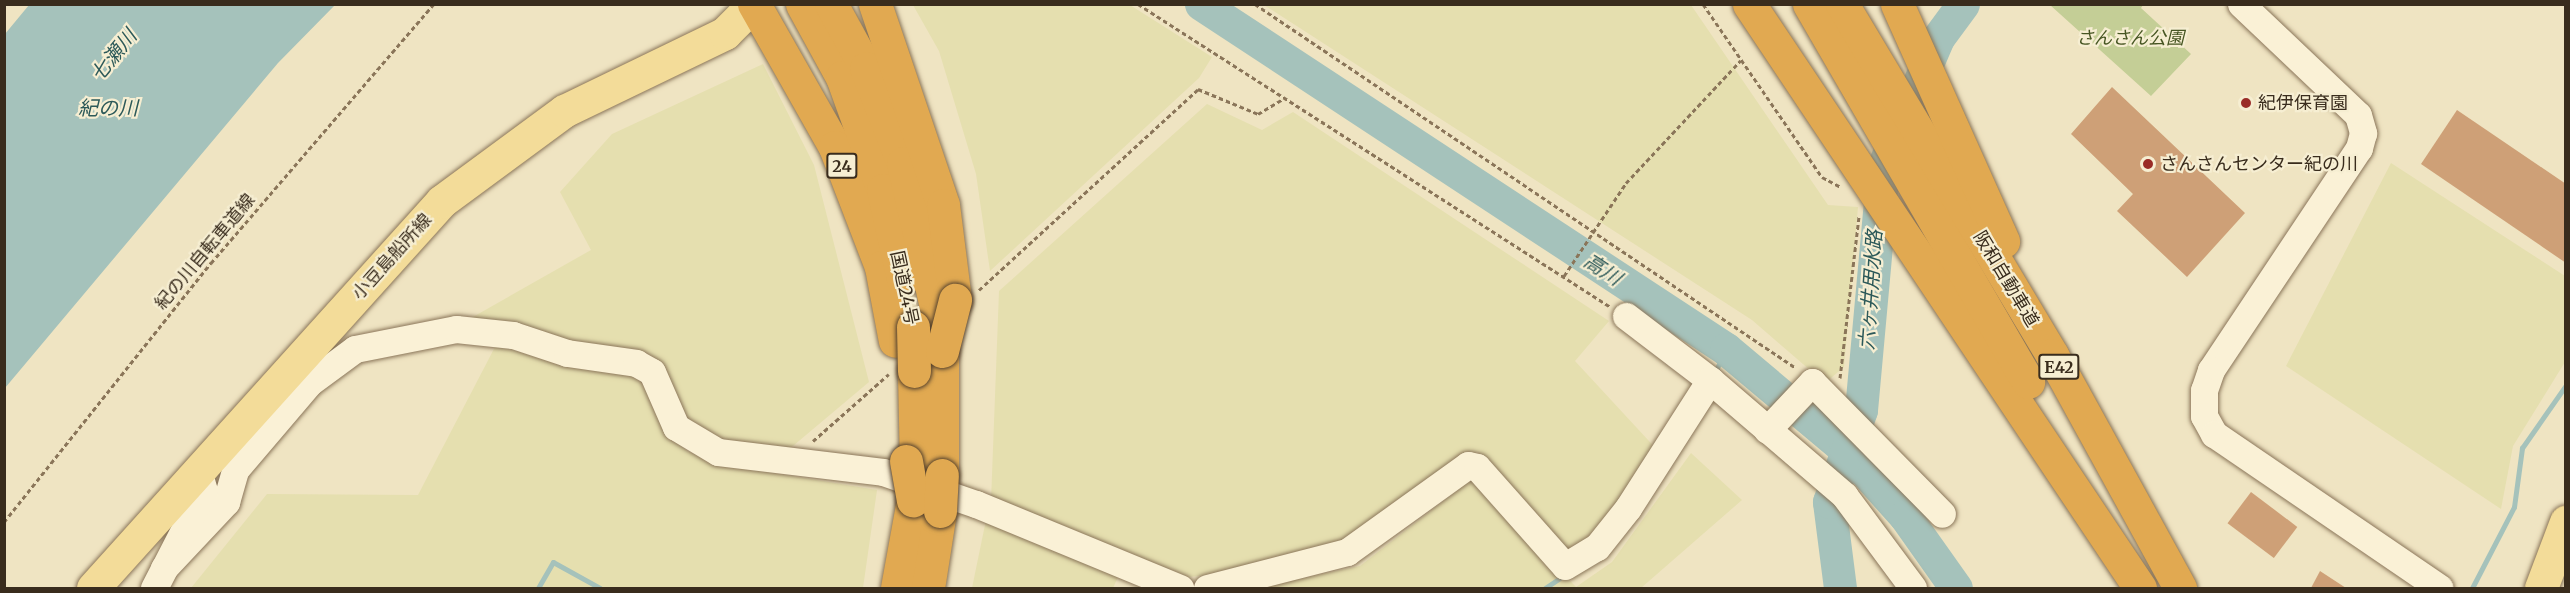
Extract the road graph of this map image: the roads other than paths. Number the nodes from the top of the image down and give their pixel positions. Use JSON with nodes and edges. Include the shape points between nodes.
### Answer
{"nodes":[{"id":1,"x":754,"y":4,"type":"edge"},
{"id":2,"x":802,"y":4,"type":"edge"},
{"id":3,"x":831,"y":4,"type":"edge"},
{"id":4,"x":875,"y":4,"type":"edge"},
{"id":5,"x":1749,"y":4,"type":"edge"},
{"id":6,"x":1809,"y":4,"type":"edge"},
{"id":7,"x":1842,"y":4,"type":"edge"},
{"id":8,"x":1897,"y":4,"type":"edge"},
{"id":9,"x":2241,"y":4,"type":"edge"},
{"id":10,"x":1626,"y":316,"type":"road end"},
{"id":11,"x":923,"y":336,"type":"junction"},
{"id":12,"x":2052,"y":355,"type":"junction"},
{"id":13,"x":1710,"y":380,"type":"junction"},
{"id":14,"x":1772,"y":425,"type":"junction"},
{"id":15,"x":921,"y":467,"type":"junction"},
{"id":16,"x":199,"y":474,"type":"junction"},
{"id":17,"x":926,"y":505,"type":"junction"},
{"id":18,"x":1942,"y":514,"type":"dead end"},
{"id":19,"x":2565,"y":522,"type":"edge"},
{"id":20,"x":159,"y":578,"type":"edge"},
{"id":21,"x":93,"y":588,"type":"edge"},
{"id":22,"x":897,"y":588,"type":"edge"},
{"id":23,"x":928,"y":588,"type":"edge"},
{"id":24,"x":1180,"y":588,"type":"edge"},
{"id":25,"x":1207,"y":588,"type":"edge"},
{"id":26,"x":1913,"y":588,"type":"edge"},
{"id":27,"x":2142,"y":588,"type":"edge"},
{"id":28,"x":2180,"y":588,"type":"edge"},
{"id":29,"x":2440,"y":588,"type":"edge"},
{"id":30,"x":2541,"y":588,"type":"edge"}],
"edges":[{"from":1,"to":11,"type":"highway","number":"24","via":[[835,147],[881,267]]},
{"from":1,"to":16,"type":"main road","name":"小豆島船所線","via":[[725,33],[564,111],[442,201]]},
{"from":2,"to":11,"type":"highway","name":"国道24号","number":"24","via":[[842,77],[883,190]]},
{"from":3,"to":11,"type":"highway","name":"国道24号","number":"24","via":[[866,68],[903,163]]},
{"from":4,"to":11,"type":"highway","number":"24","via":[[943,206]]},
{"from":5,"to":27,"type":"highway","via":[[1854,174],[1899,224]]},
{"from":6,"to":27,"type":"highway","name":"阪和自動車道","number":"E42","via":[[1914,181]]},
{"from":7,"to":12,"type":"highway","name":"阪和自動車道","number":"E42"},
{"from":8,"to":12,"type":"highway"},
{"from":9,"to":29,"type":"street","via":[[2358,115],[2363,133],[2359,148],[2211,370],[2204,390],[2204,416],[2214,434]]},
{"from":10,"to":13,"type":"street"},
{"from":11,"to":15,"type":"highway","number":"24"},
{"from":11,"to":15,"type":"highway","name":"国道24号","number":"24","via":[[942,351]]},
{"from":12,"to":28,"type":"highway","name":"阪和自動車道","number":"E42"},
{"from":13,"to":14,"type":"street"},
{"from":13,"to":25,"type":"street","via":[[1628,508],[1597,547],[1565,566],[1477,467],[1468,465],[1347,552]]},
{"from":14,"to":18,"type":"street","via":[[1815,387]]},
{"from":14,"to":26,"type":"street","via":[[1835,487]]},
{"from":15,"to":17,"type":"highway","number":"24","bridge":true},
{"from":16,"to":20,"type":"street","via":[[204,491]]},
{"from":16,"to":21,"type":"main road","name":"小豆島船所線"},
{"from":17,"to":22,"type":"highway","number":"24"},
{"from":17,"to":23,"type":"highway","number":"24"},
{"from":19,"to":30,"type":"main road"},
{"from":20,"to":24,"type":"street","via":[[226,502],[235,470],[309,383],[355,349],[456,329],[513,335],[567,353],[636,363],[652,372],[676,427],[718,452],[883,472],[976,504]]}]}
